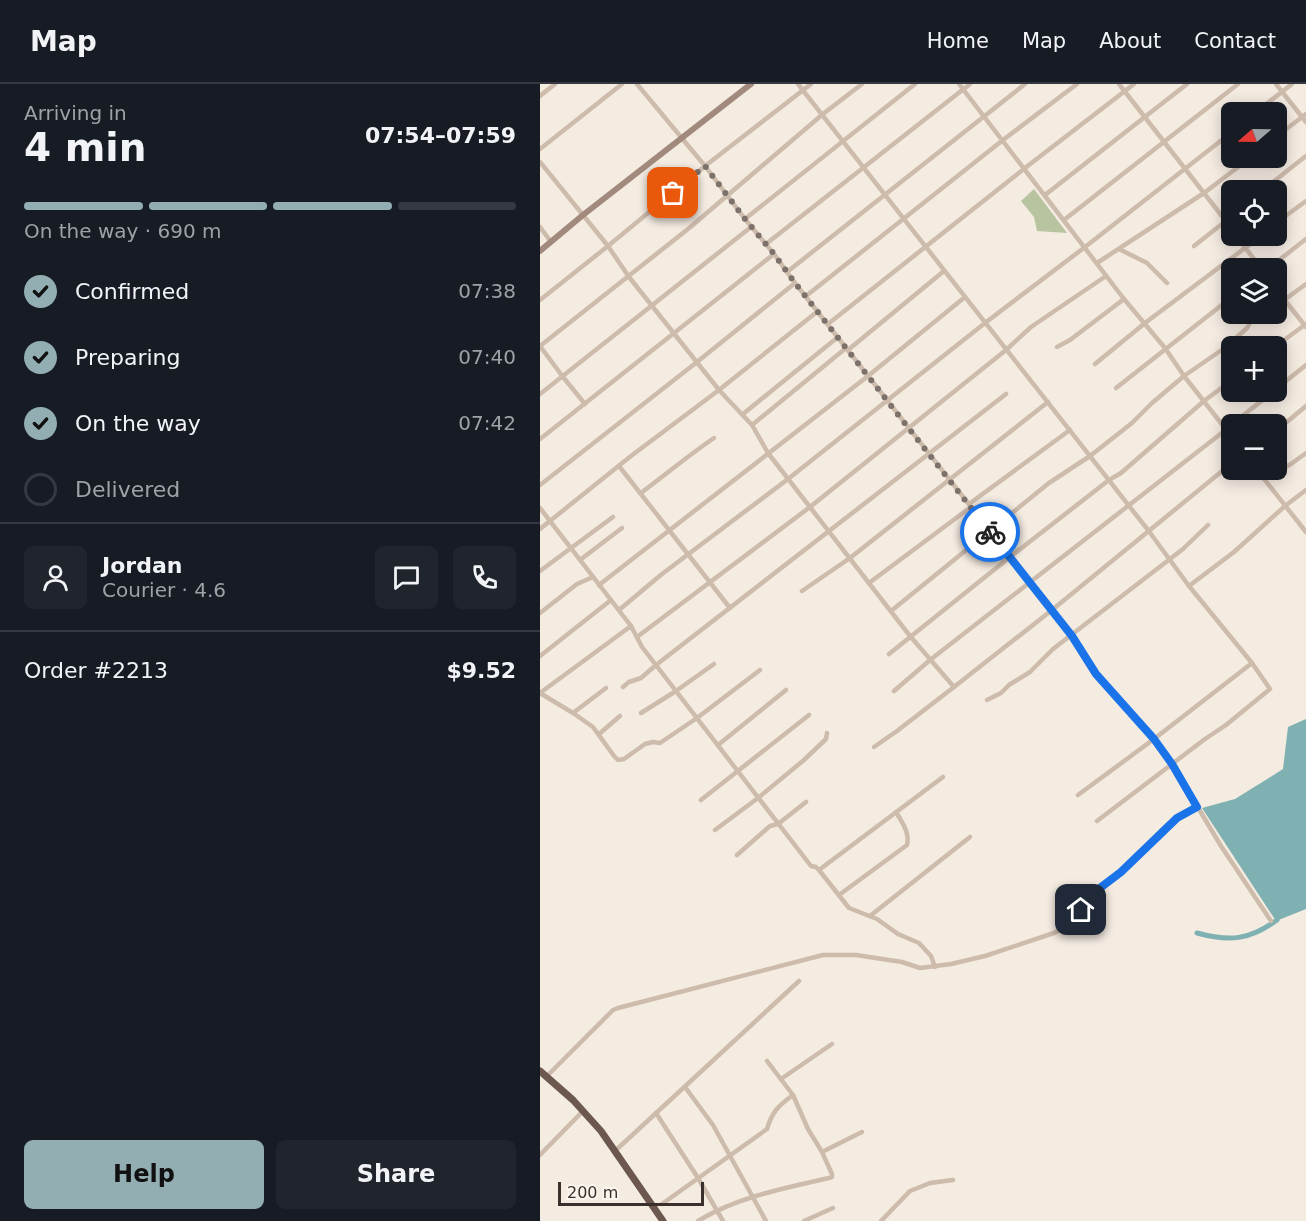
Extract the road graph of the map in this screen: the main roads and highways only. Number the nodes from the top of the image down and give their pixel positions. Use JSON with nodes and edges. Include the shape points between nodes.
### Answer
{"nodes":[{"id":1,"x":751,"y":84,"type":"edge"},
{"id":2,"x":540,"y":251,"type":"edge"},
{"id":3,"x":540,"y":1071,"type":"edge"},
{"id":4,"x":662,"y":1220,"type":"edge"}],
"edges":[{"from":1,"to":2,"type":"main road"},
{"from":3,"to":4,"type":"highway","via":[[601,1131]]}]}
